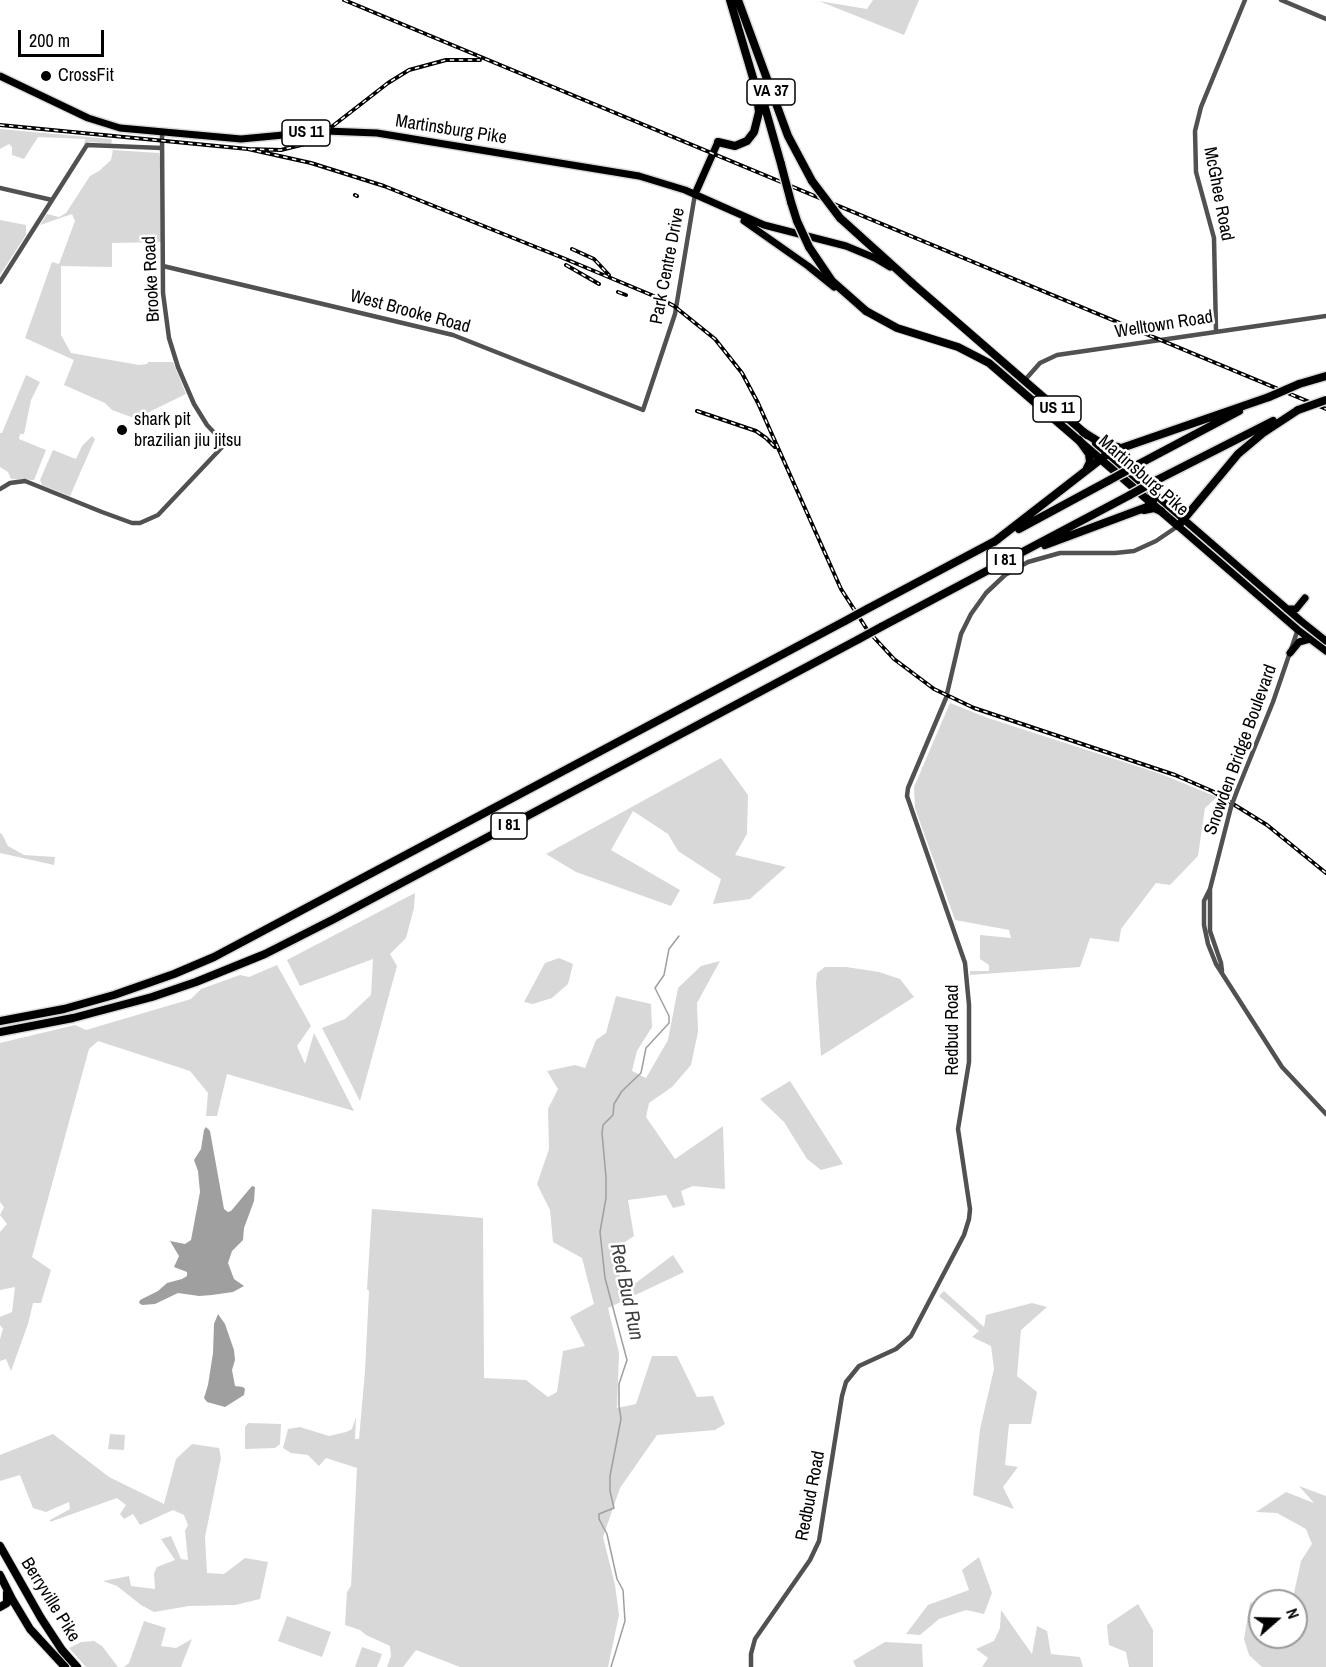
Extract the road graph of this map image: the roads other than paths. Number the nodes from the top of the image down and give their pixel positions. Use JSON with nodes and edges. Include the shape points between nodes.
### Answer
{"nodes":[{"id":1,"x":730,"y":0,"type":"edge"},
{"id":2,"x":738,"y":0,"type":"edge"},
{"id":3,"x":1245,"y":0,"type":"edge"},
{"id":4,"x":1281,"y":0,"type":"edge"},
{"id":5,"x":1326,"y":19,"type":"edge"},
{"id":6,"x":0,"y":76,"type":"edge"},
{"id":7,"x":162,"y":133,"type":"junction"},
{"id":8,"x":717,"y":142,"type":"joint"},
{"id":9,"x":162,"y":148,"type":"junction"},
{"id":10,"x":0,"y":188,"type":"edge"},
{"id":11,"x":695,"y":194,"type":"junction"},
{"id":12,"x":52,"y":200,"type":"junction"},
{"id":13,"x":727,"y":209,"type":"junction"},
{"id":14,"x":163,"y":266,"type":"junction"},
{"id":15,"x":0,"y":282,"type":"edge"},
{"id":16,"x":912,"y":283,"type":"junction"},
{"id":17,"x":866,"y":311,"type":"junction"},
{"id":18,"x":1326,"y":316,"type":"edge"},
{"id":19,"x":1216,"y":331,"type":"junction"},
{"id":20,"x":1326,"y":376,"type":"edge"},
{"id":21,"x":1021,"y":384,"type":"junction"},
{"id":22,"x":1269,"y":396,"type":"junction"},
{"id":23,"x":1326,"y":400,"type":"edge"},
{"id":24,"x":643,"y":410,"type":"joint"},
{"id":25,"x":1298,"y":410,"type":"junction"},
{"id":26,"x":1081,"y":436,"type":"junction"},
{"id":27,"x":1121,"y":447,"type":"junction"},
{"id":28,"x":1104,"y":456,"type":"junction"},
{"id":29,"x":1086,"y":469,"type":"junction"},
{"id":30,"x":0,"y":489,"type":"edge"},
{"id":31,"x":1151,"y":491,"type":"junction"},
{"id":32,"x":1152,"y":503,"type":"junction"},
{"id":33,"x":1161,"y":511,"type":"junction"},
{"id":34,"x":1134,"y":512,"type":"junction"},
{"id":35,"x":1181,"y":522,"type":"junction"},
{"id":36,"x":994,"y":542,"type":"junction"},
{"id":37,"x":1006,"y":561,"type":"junction"},
{"id":38,"x":1305,"y":598,"type":"dead end"},
{"id":39,"x":1285,"y":608,"type":"junction"},
{"id":40,"x":1301,"y":621,"type":"junction"},
{"id":41,"x":1298,"y":630,"type":"junction"},
{"id":42,"x":1310,"y":639,"type":"junction"},
{"id":43,"x":1326,"y":641,"type":"edge"},
{"id":44,"x":1326,"y":651,"type":"edge"},
{"id":45,"x":1290,"y":653,"type":"junction"},
{"id":46,"x":0,"y":1020,"type":"edge"},
{"id":47,"x":0,"y":1032,"type":"edge"},
{"id":48,"x":1326,"y":1114,"type":"edge"},
{"id":49,"x":0,"y":1546,"type":"edge"},
{"id":50,"x":1,"y":1578,"type":"edge"},
{"id":51,"x":0,"y":1607,"type":"edge"},
{"id":52,"x":65,"y":1667,"type":"edge"},
{"id":53,"x":77,"y":1667,"type":"edge"},
{"id":54,"x":751,"y":1667,"type":"edge"}],
"edges":[{"from":1,"to":8,"type":"highway","via":[[756,88],[759,112],[754,132],[747,141],[732,146]]},
{"from":1,"to":17,"type":"highway","number":"VA 37","bridge":true,"via":[[797,220],[809,247],[832,281]]},
{"from":2,"to":16,"type":"highway","number":"VA 37","bridge":true,"via":[[788,136],[812,181],[840,218]]},
{"from":3,"to":19,"type":"street","name":"McGhee Road","via":[[1195,131],[1196,172],[1214,238]]},
{"from":4,"to":5,"type":"street"},
{"from":6,"to":7,"type":"main road","number":"US 11","via":[[101,123]]},
{"from":7,"to":9,"type":"street","name":"Brooke Road"},
{"from":7,"to":11,"type":"main road","name":"Martinsburg Pike","number":"US 11","via":[[241,139],[326,131],[377,133],[634,175]]},
{"from":8,"to":11,"type":"main road"},
{"from":9,"to":12,"type":"street","via":[[87,145]]},
{"from":9,"to":14,"type":"street","name":"Brooke Road"},
{"from":10,"to":12,"type":"street"},
{"from":11,"to":13,"type":"main road","name":"Martinsburg Pike","number":"US 11"},
{"from":11,"to":24,"type":"street","name":"Park Centre Drive","via":[[675,314]]},
{"from":12,"to":15,"type":"street"},
{"from":13,"to":16,"type":"main road","number":"US 11","via":[[772,228],[856,249]]},
{"from":13,"to":17,"type":"main road","number":"US 11"},
{"from":14,"to":24,"type":"street","name":"West Brooke Road","via":[[453,335]]},
{"from":14,"to":30,"type":"street","name":"Brooke Road","via":[[165,318],[178,367],[194,404],[225,444],[158,514],[145,522],[132,523],[25,481]]},
{"from":16,"to":21,"type":"highway","name":"Martinsburg Pike","number":"US 11"},
{"from":17,"to":21,"type":"highway","name":"Martinsburg Pike","number":"US 11","via":[[906,331],[970,352]]},
{"from":18,"to":19,"type":"street","name":"Welltown Road"},
{"from":19,"to":21,"type":"street","name":"Welltown Road","via":[[1056,355],[1040,363]]},
{"from":20,"to":22,"type":"highway","number":"I 81","bridge":true},
{"from":21,"to":26,"type":"highway","name":"Martinsburg Pike","number":"US 11"},
{"from":22,"to":27,"type":"highway"},
{"from":22,"to":36,"type":"highway","number":"I 81","bridge":true},
{"from":23,"to":25,"type":"highway","number":"I 81","bridge":true},
{"from":25,"to":35,"type":"highway","via":[[1246,446]]},
{"from":25,"to":37,"type":"highway","number":"I 81","bridge":true,"via":[[1240,436]]},
{"from":26,"to":27,"type":"highway","via":[[1107,447]]},
{"from":26,"to":28,"type":"highway","name":"Martinsburg Pike","number":"US 11"},
{"from":26,"to":29,"type":"highway","via":[[1090,457]]},
{"from":27,"to":28,"type":"highway"},
{"from":28,"to":29,"type":"highway"},
{"from":28,"to":31,"type":"highway","name":"Martinsburg Pike","number":"US 11"},
{"from":28,"to":32,"type":"highway","name":"Martinsburg Pike","number":"US 11"},
{"from":29,"to":36,"type":"highway"},
{"from":31,"to":32,"type":"highway"},
{"from":31,"to":35,"type":"main road","name":"Martinsburg Pike","number":"US 11"},
{"from":32,"to":33,"type":"highway","name":"Martinsburg Pike","number":"US 11"},
{"from":32,"to":34,"type":"highway"},
{"from":33,"to":34,"type":"highway","via":[[1151,508]]},
{"from":33,"to":35,"type":"highway","name":"Martinsburg Pike","number":"US 11"},
{"from":34,"to":37,"type":"highway"},
{"from":35,"to":39,"type":"main road","name":"Martinsburg Pike","number":"US 11"},
{"from":35,"to":41,"type":"main road","name":"Martinsburg Pike","number":"US 11"},
{"from":35,"to":54,"type":"street","name":"Redbud Road","via":[[1156,541],[1134,551],[1060,553],[1028,562],[1005,575],[986,593],[961,634],[946,697],[907,795],[965,963],[969,1062],[958,1129],[969,1219],[911,1336],[888,1353],[859,1366],[846,1382],[819,1541],[755,1639]]},
{"from":36,"to":46,"type":"highway","number":"I 81","bridge":true,"via":[[220,954],[114,995]]},
{"from":37,"to":47,"type":"highway","number":"I 81","bridge":true,"via":[[265,954],[122,1006]]},
{"from":38,"to":39,"type":"main road","via":[[1296,609]]},
{"from":39,"to":40,"type":"main road","name":"Martinsburg Pike","number":"US 11"},
{"from":40,"to":41,"type":"street","name":"Snowden Bridge Boulevard"},
{"from":40,"to":43,"type":"main road","name":"Martinsburg Pike","number":"US 11"},
{"from":41,"to":42,"type":"main road","name":"Martinsburg Pike","number":"US 11"},
{"from":41,"to":45,"type":"street","name":"Snowden Bridge Boulevard"},
{"from":42,"to":44,"type":"main road","name":"Martinsburg Pike","number":"US 11"},
{"from":42,"to":45,"type":"main road","via":[[1301,640]]},
{"from":45,"to":48,"type":"street","name":"Snowden Bridge Boulevard","bridge":true,"via":[[1231,807],[1204,901],[1204,925],[1216,966],[1282,1067]]},
{"from":49,"to":53,"type":"highway","name":"Berryville Pike","via":[[41,1618]]},
{"from":50,"to":51,"type":"highway","via":[[8,1600]]},
{"from":50,"to":52,"type":"highway","name":"Berryville Pike","via":[[30,1629]]}]}
